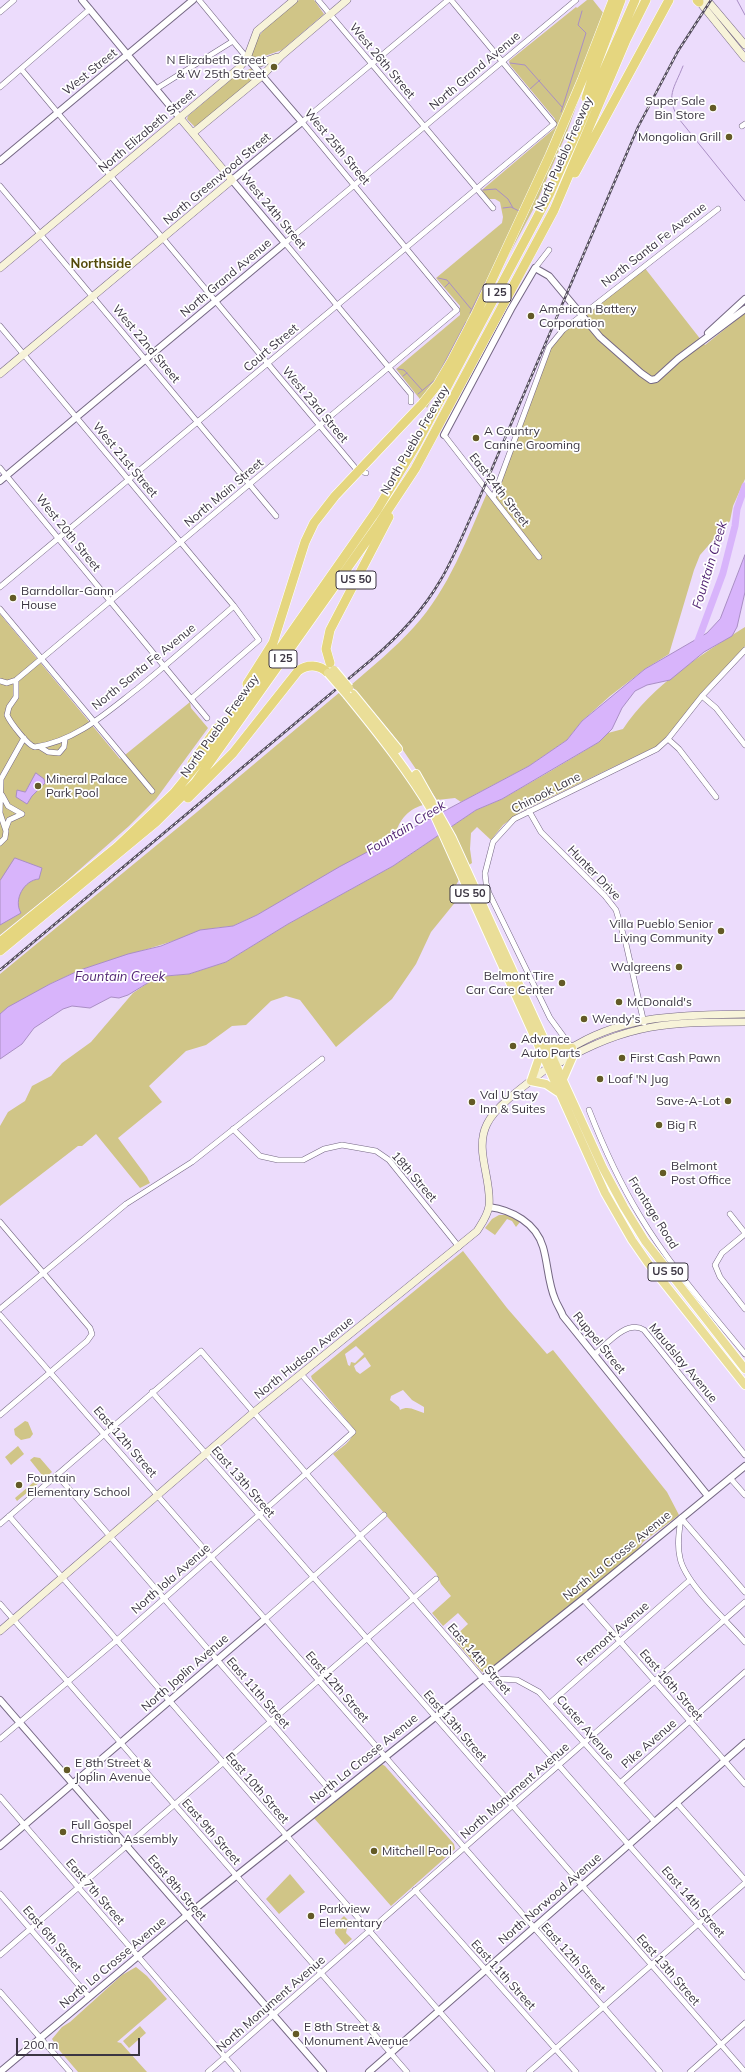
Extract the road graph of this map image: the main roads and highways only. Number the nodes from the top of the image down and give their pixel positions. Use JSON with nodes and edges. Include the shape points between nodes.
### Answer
{"nodes":[{"id":1,"x":294,"y":0,"type":"edge"},
{"id":2,"x":347,"y":0,"type":"edge"},
{"id":3,"x":613,"y":0,"type":"edge"},
{"id":4,"x":621,"y":0,"type":"edge"},
{"id":5,"x":635,"y":0,"type":"edge"},
{"id":6,"x":646,"y":0,"type":"edge"},
{"id":7,"x":673,"y":0,"type":"edge"},
{"id":8,"x":700,"y":0,"type":"edge"},
{"id":9,"x":745,"y":45,"type":"edge"},
{"id":10,"x":281,"y":56,"type":"junction"},
{"id":11,"x":247,"y":58,"type":"junction"},
{"id":12,"x":745,"y":58,"type":"edge"},
{"id":13,"x":180,"y":118,"type":"junction"},
{"id":14,"x":193,"y":133,"type":"junction"},
{"id":15,"x":574,"y":136,"type":"junction"},
{"id":16,"x":232,"y":180,"type":"joint"},
{"id":17,"x":554,"y":210,"type":"junction"},
{"id":18,"x":0,"y":268,"type":"edge"},
{"id":19,"x":0,"y":374,"type":"edge"},
{"id":20,"x":402,"y":490,"type":"junction"},
{"id":21,"x":331,"y":669,"type":"junction"},
{"id":22,"x":157,"y":811,"type":"junction"},
{"id":23,"x":156,"y":822,"type":"junction"},
{"id":24,"x":450,"y":840,"type":"junction"},
{"id":25,"x":0,"y":942,"type":"edge"},
{"id":26,"x":0,"y":951,"type":"edge"},
{"id":27,"x":745,"y":1014,"type":"edge"},
{"id":28,"x":745,"y":1022,"type":"edge"},
{"id":29,"x":546,"y":1041,"type":"junction"},
{"id":30,"x":541,"y":1052,"type":"junction"},
{"id":31,"x":572,"y":1052,"type":"junction"},
{"id":32,"x":555,"y":1062,"type":"junction"},
{"id":33,"x":548,"y":1068,"type":"junction"},
{"id":34,"x":563,"y":1079,"type":"junction"},
{"id":35,"x":531,"y":1081,"type":"junction"},
{"id":36,"x":558,"y":1093,"type":"junction"},
{"id":37,"x":745,"y":1369,"type":"edge"},
{"id":38,"x":745,"y":1385,"type":"edge"},
{"id":39,"x":0,"y":1631,"type":"edge"}],
"edges":[{"from":1,"to":11,"type":"main road","name":"North Elizabeth Street","via":[[257,31]]},
{"from":2,"to":10,"type":"main road"},
{"from":3,"to":22,"type":"highway","via":[[550,155],[451,362],[422,404],[314,524],[305,542],[279,627],[266,657]]},
{"from":4,"to":15,"type":"highway","via":[[596,66]]},
{"from":5,"to":15,"type":"highway","name":"North Pueblo Freeway","number":"I 25"},
{"from":6,"to":17,"type":"highway","name":"North Pueblo Freeway","number":"I 25","via":[[626,40]]},
{"from":7,"to":17,"type":"highway","via":[[655,25]]},
{"from":8,"to":9,"type":"main road"},
{"from":8,"to":12,"type":"main road"},
{"from":10,"to":11,"type":"main road","via":[[260,63]]},
{"from":10,"to":14,"type":"main road","via":[[262,76]]},
{"from":11,"to":13,"type":"main road","name":"North Elizabeth Street","via":[[239,68]]},
{"from":13,"to":14,"type":"main road","name":"West 24th Street"},
{"from":13,"to":18,"type":"main road","name":"North Elizabeth Street"},
{"from":14,"to":16,"type":"main road","name":"West 24th Street"},
{"from":15,"to":22,"type":"highway","name":"North Pueblo Freeway","number":"I 25","via":[[536,222],[390,491],[209,750]]},
{"from":16,"to":19,"type":"main road","name":"North Greenwood Street"},
{"from":17,"to":20,"type":"highway","name":"North Pueblo Freeway","number":"I 25"},
{"from":20,"to":21,"type":"highway","number":"US 50","via":[[330,630],[326,650]]},
{"from":20,"to":23,"type":"highway","name":"North Pueblo Freeway","number":"I 25","via":[[206,769]]},
{"from":21,"to":23,"type":"highway","via":[[313,666],[298,671],[218,769],[192,794]]},
{"from":21,"to":24,"type":"highway","number":"US 50","bridge":true,"via":[[414,776]]},
{"from":22,"to":25,"type":"highway","name":"North Pueblo Freeway","number":"I 25","via":[[117,847]]},
{"from":23,"to":26,"type":"highway","name":"North Pueblo Freeway","number":"I 25"},
{"from":24,"to":29,"type":"highway","number":"US 50"},
{"from":24,"to":30,"type":"highway","number":"US 50"},
{"from":27,"to":31,"type":"main road","via":[[685,1014],[643,1019],[613,1027]]},
{"from":28,"to":31,"type":"main road","via":[[686,1022],[645,1027]]},
{"from":29,"to":31,"type":"highway"},
{"from":29,"to":32,"type":"highway","number":"US 50"},
{"from":30,"to":33,"type":"highway","number":"US 50"},
{"from":30,"to":35,"type":"highway"},
{"from":31,"to":32,"type":"main road","via":[[558,1056]]},
{"from":31,"to":34,"type":"highway"},
{"from":32,"to":33,"type":"main road"},
{"from":32,"to":34,"type":"highway","number":"US 50"},
{"from":33,"to":35,"type":"main road"},
{"from":33,"to":36,"type":"highway","number":"US 50"},
{"from":34,"to":37,"type":"highway","number":"US 50","via":[[603,1168],[633,1222],[657,1258]]},
{"from":35,"to":36,"type":"highway","via":[[546,1084]]},
{"from":35,"to":39,"type":"main road","name":"North Hudson Avenue","via":[[498,1109],[487,1124],[482,1145],[489,1207],[477,1231],[254,1412]]},
{"from":36,"to":38,"type":"highway","number":"US 50","via":[[596,1176],[632,1240],[682,1308]]}]}
